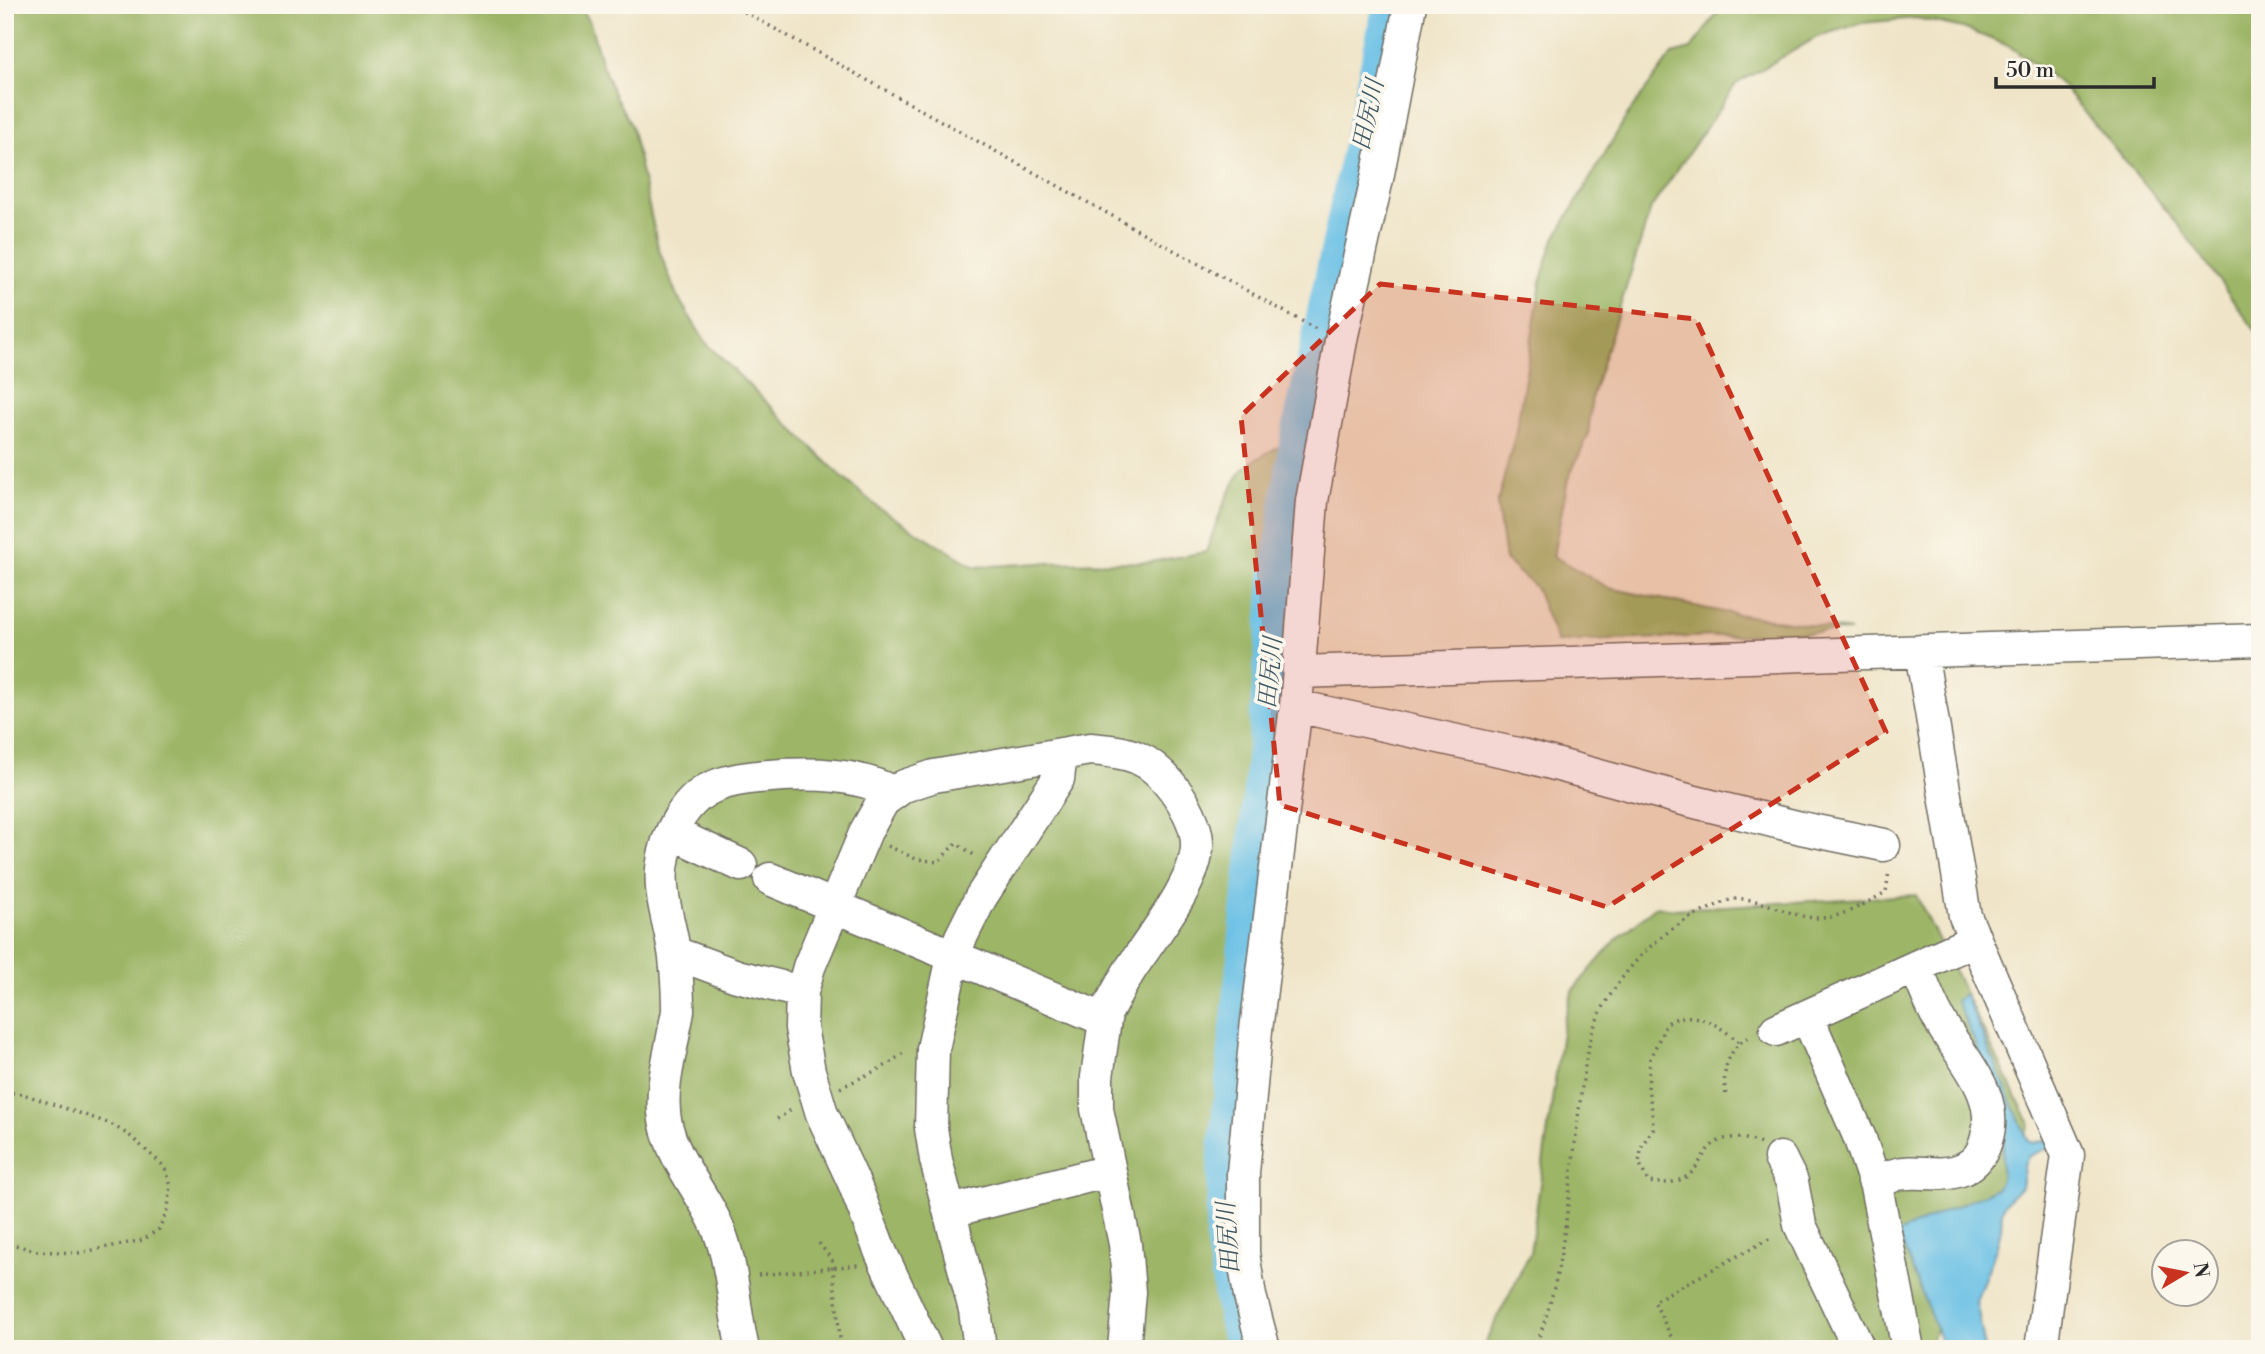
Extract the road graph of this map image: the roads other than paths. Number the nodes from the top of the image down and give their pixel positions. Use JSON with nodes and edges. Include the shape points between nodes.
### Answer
{"nodes":[{"id":1,"x":1410,"y":5,"type":"edge"},
{"id":2,"x":2260,"y":640,"type":"edge"},
{"id":3,"x":1921,"y":651,"type":"junction"},
{"id":4,"x":1299,"y":672,"type":"junction"},
{"id":5,"x":1296,"y":706,"type":"junction"},
{"id":6,"x":1061,"y":754,"type":"junction"},
{"id":7,"x":894,"y":793,"type":"junction"},
{"id":8,"x":672,"y":833,"type":"junction"},
{"id":9,"x":1884,"y":845,"type":"road end"},
{"id":10,"x":741,"y":864,"type":"dead end"},
{"id":11,"x":770,"y":879,"type":"dead end"},
{"id":12,"x":835,"y":907,"type":"junction"},
{"id":13,"x":1975,"y":940,"type":"junction"},
{"id":14,"x":953,"y":957,"type":"junction"},
{"id":15,"x":675,"y":958,"type":"junction"},
{"id":16,"x":1916,"y":967,"type":"junction"},
{"id":17,"x":802,"y":992,"type":"junction"},
{"id":18,"x":1807,"y":1016,"type":"junction"},
{"id":19,"x":1105,"y":1020,"type":"junction"},
{"id":20,"x":1776,"y":1030,"type":"road end"},
{"id":21,"x":1780,"y":1158,"type":"road end"},
{"id":22,"x":1109,"y":1171,"type":"junction"},
{"id":23,"x":1876,"y":1186,"type":"junction"},
{"id":24,"x":951,"y":1211,"type":"junction"},
{"id":25,"x":743,"y":1349,"type":"edge"},
{"id":26,"x":926,"y":1349,"type":"edge"},
{"id":27,"x":980,"y":1349,"type":"edge"},
{"id":28,"x":1124,"y":1349,"type":"edge"},
{"id":29,"x":1264,"y":1349,"type":"edge"},
{"id":30,"x":1859,"y":1349,"type":"edge"},
{"id":31,"x":1908,"y":1349,"type":"edge"},
{"id":32,"x":2041,"y":1349,"type":"edge"}],
"edges":[{"from":1,"to":4,"type":"street","via":[[1312,502]]},
{"from":2,"to":3,"type":"street"},
{"from":3,"to":4,"type":"street"},
{"from":3,"to":13,"type":"street","via":[[1965,916]]},
{"from":4,"to":5,"type":"street"},
{"from":5,"to":9,"type":"street","via":[[1522,755],[1677,798]]},
{"from":5,"to":29,"type":"street","via":[[1256,1030],[1244,1173],[1243,1253]]},
{"from":6,"to":7,"type":"street","via":[[934,776]]},
{"from":6,"to":14,"type":"street","via":[[1058,779],[981,897]]},
{"from":6,"to":19,"type":"street","via":[[1090,749],[1138,756],[1160,771],[1179,795],[1197,842],[1193,868],[1129,971]]},
{"from":7,"to":8,"type":"street","via":[[858,778],[758,777],[717,785],[698,796],[679,816]]},
{"from":7,"to":12,"type":"street","via":[[883,801],[866,831]]},
{"from":8,"to":10,"type":"street"},
{"from":8,"to":15,"type":"street","via":[[662,870]]},
{"from":11,"to":12,"type":"street"},
{"from":12,"to":14,"type":"street"},
{"from":12,"to":17,"type":"street"},
{"from":13,"to":16,"type":"street"},
{"from":13,"to":32,"type":"street","via":[[2068,1155]]},
{"from":14,"to":19,"type":"street"},
{"from":14,"to":24,"type":"street","via":[[933,1049],[931,1091],[935,1150]]},
{"from":15,"to":17,"type":"street","via":[[687,957],[737,976]]},
{"from":15,"to":25,"type":"street","via":[[678,1013],[664,1085],[666,1123],[671,1143],[722,1238]]},
{"from":16,"to":18,"type":"street"},
{"from":16,"to":23,"type":"street","via":[[1940,1021],[1982,1086],[1989,1105],[1989,1130],[1982,1152],[1963,1169],[1929,1175],[1903,1173]]},
{"from":17,"to":26,"type":"street","via":[[801,1028],[817,1099]]},
{"from":18,"to":20,"type":"street"},
{"from":18,"to":23,"type":"street"},
{"from":19,"to":22,"type":"street","via":[[1097,1109]]},
{"from":21,"to":30,"type":"street","via":[[1793,1182],[1800,1225]]},
{"from":22,"to":24,"type":"street"},
{"from":22,"to":28,"type":"street","via":[[1125,1244],[1129,1292]]},
{"from":23,"to":31,"type":"street"},
{"from":24,"to":27,"type":"street"}]}
